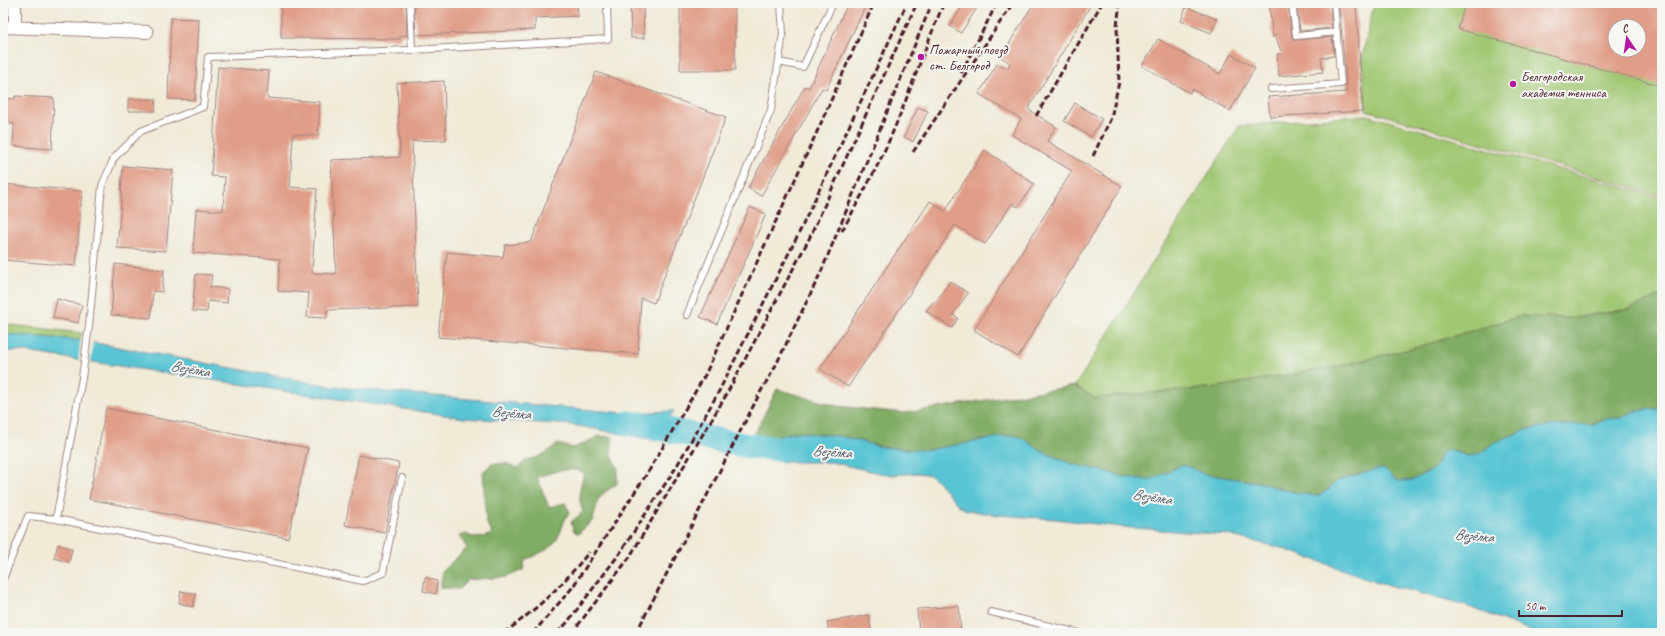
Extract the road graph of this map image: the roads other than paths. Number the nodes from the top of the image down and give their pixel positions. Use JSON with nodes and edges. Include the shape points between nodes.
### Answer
{"nodes":[{"id":1,"x":16,"y":3,"type":"edge"},
{"id":2,"x":410,"y":3,"type":"edge"},
{"id":3,"x":608,"y":3,"type":"edge"},
{"id":4,"x":781,"y":3,"type":"edge"},
{"id":5,"x":833,"y":3,"type":"edge"},
{"id":6,"x":1292,"y":3,"type":"edge"},
{"id":7,"x":1334,"y":3,"type":"edge"},
{"id":8,"x":3,"y":27,"type":"edge"},
{"id":9,"x":16,"y":27,"type":"junction"},
{"id":10,"x":147,"y":32,"type":"dead end"},
{"id":11,"x":1337,"y":32,"type":"junction"},
{"id":12,"x":412,"y":50,"type":"junction"},
{"id":13,"x":779,"y":62,"type":"junction"},
{"id":14,"x":1271,"y":89,"type":"dead end"},
{"id":15,"x":687,"y":316,"type":"dead end"},
{"id":16,"x":402,"y":478,"type":"dead end"},
{"id":17,"x":56,"y":519,"type":"junction"},
{"id":18,"x":4,"y":576,"type":"edge"},
{"id":19,"x":991,"y":612,"type":"dead end"},
{"id":20,"x":1079,"y":633,"type":"edge"}],
"edges":[{"from":1,"to":9,"type":"street"},
{"from":2,"to":12,"type":"lane"},
{"from":3,"to":12,"type":"lane","via":[[608,39]]},
{"from":4,"to":13,"type":"lane","via":[[783,34]]},
{"from":5,"to":13,"type":"lane","via":[[803,67]]},
{"from":6,"to":11,"type":"lane","via":[[1296,36]]},
{"from":7,"to":11,"type":"lane"},
{"from":8,"to":9,"type":"street"},
{"from":9,"to":10,"type":"street"},
{"from":11,"to":14,"type":"lane","via":[[1341,84]]},
{"from":12,"to":17,"type":"lane","via":[[208,57],[203,107],[141,131],[114,158],[102,186],[82,378]]},
{"from":13,"to":15,"type":"lane","via":[[771,110]]},
{"from":16,"to":17,"type":"lane","via":[[383,573],[363,581]]},
{"from":17,"to":18,"type":"lane","via":[[28,516]]},
{"from":19,"to":20,"type":"lane"}]}
